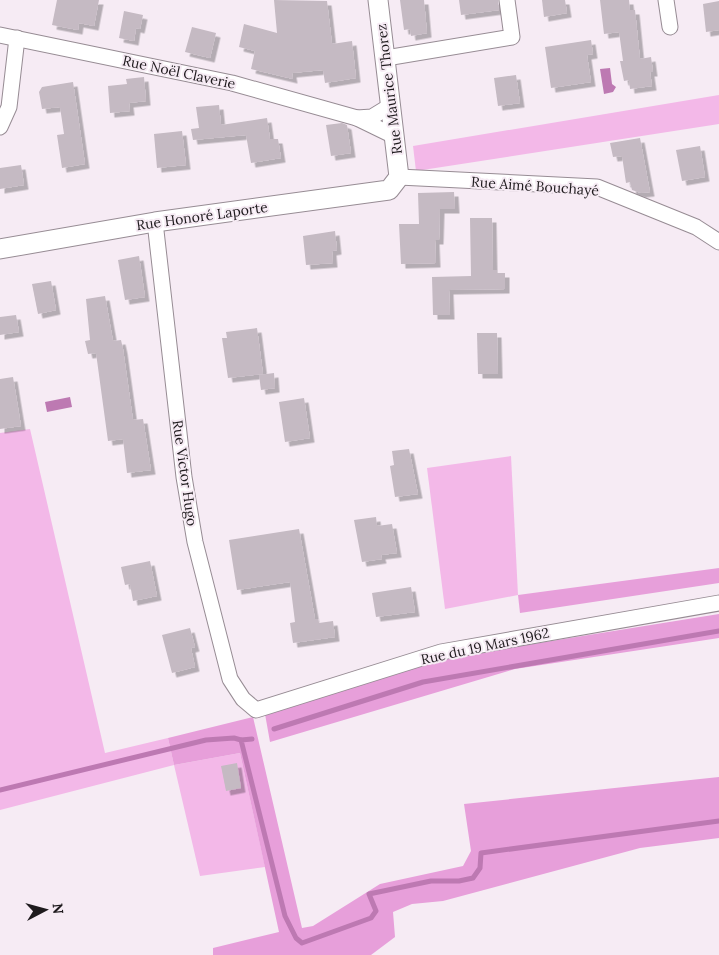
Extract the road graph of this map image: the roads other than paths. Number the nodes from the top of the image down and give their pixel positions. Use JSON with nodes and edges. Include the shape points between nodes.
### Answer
{"nodes":[{"id":1,"x":378,"y":0,"type":"edge"},
{"id":2,"x":507,"y":0,"type":"edge"},
{"id":3,"x":666,"y":0,"type":"edge"},
{"id":4,"x":670,"y":27,"type":"dead end"},
{"id":5,"x":0,"y":35,"type":"edge"},
{"id":6,"x":18,"y":38,"type":"junction"},
{"id":7,"x":386,"y":58,"type":"junction"},
{"id":8,"x":390,"y":106,"type":"junction"},
{"id":9,"x":357,"y":118,"type":"junction"},
{"id":10,"x":0,"y":127,"type":"edge"},
{"id":11,"x":394,"y":136,"type":"junction"},
{"id":12,"x":399,"y":177,"type":"junction"},
{"id":13,"x":155,"y":222,"type":"junction"},
{"id":14,"x":719,"y":242,"type":"edge"},
{"id":15,"x":0,"y":250,"type":"edge"},
{"id":16,"x":719,"y":603,"type":"edge"},
{"id":17,"x":256,"y":710,"type":"joint"}],
"edges":[{"from":1,"to":7,"type":"street","name":"Rue Maurice Thorez"},
{"from":2,"to":7,"type":"street","via":[[512,37]]},
{"from":3,"to":4,"type":"street"},
{"from":5,"to":6,"type":"street","name":"Rue Noël Claverie"},
{"from":6,"to":9,"type":"street","name":"Rue Noël Claverie","via":[[232,83]]},
{"from":6,"to":10,"type":"street","via":[[9,107]]},
{"from":7,"to":8,"type":"street","name":"Rue Maurice Thorez"},
{"from":8,"to":9,"type":"street","via":[[372,117]]},
{"from":8,"to":11,"type":"street","name":"Rue Maurice Thorez"},
{"from":9,"to":11,"type":"street","name":"Rue Noël Claverie"},
{"from":11,"to":12,"type":"street","name":"Rue Maurice Thorez"},
{"from":12,"to":13,"type":"street","name":"Rue Honoré Laporte","via":[[389,190]]},
{"from":12,"to":14,"type":"street","name":"Rue Aimé Bouchayé","via":[[597,187],[696,227]]},
{"from":13,"to":15,"type":"street","name":"Rue Honoré Laporte"},
{"from":13,"to":17,"type":"street","name":"Rue Victor Hugo","via":[[184,477],[195,542],[230,679],[243,699]]},
{"from":16,"to":17,"type":"street","name":"Rue du 19 Mars 1962","via":[[441,652]]}]}
